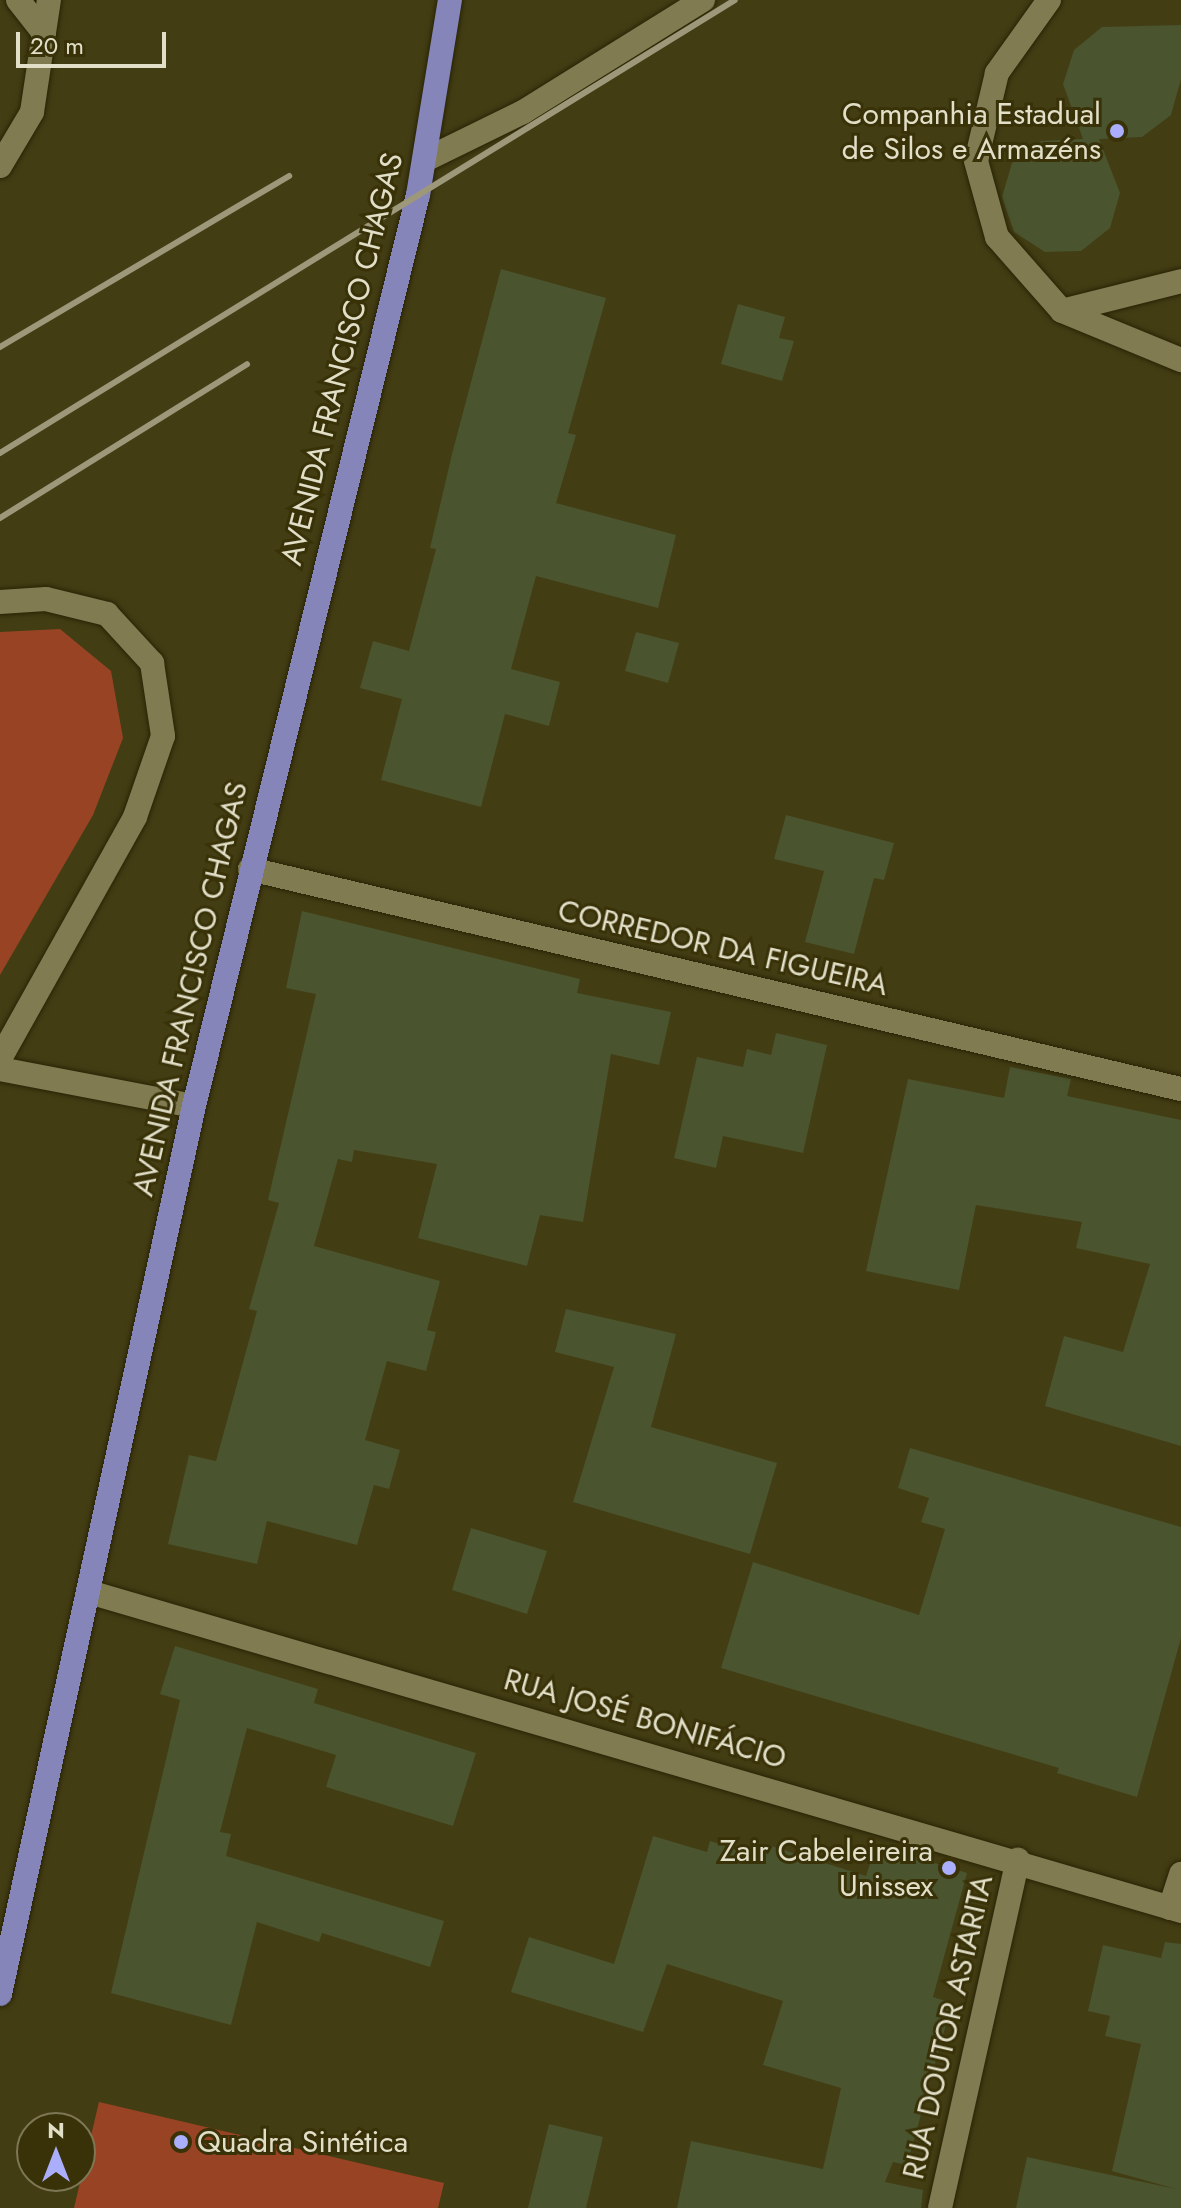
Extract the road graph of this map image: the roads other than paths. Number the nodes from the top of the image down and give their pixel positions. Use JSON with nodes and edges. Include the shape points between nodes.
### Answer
{"nodes":[{"id":1,"x":18,"y":0,"type":"edge"},
{"id":2,"x":49,"y":0,"type":"edge"},
{"id":3,"x":450,"y":0,"type":"edge"},
{"id":4,"x":703,"y":0,"type":"edge"},
{"id":5,"x":1049,"y":0,"type":"edge"},
{"id":6,"x":44,"y":33,"type":"junction"},
{"id":7,"x":425,"y":160,"type":"junction"},
{"id":8,"x":0,"y":166,"type":"edge"},
{"id":9,"x":1181,"y":281,"type":"edge"},
{"id":10,"x":1062,"y":311,"type":"junction"},
{"id":11,"x":1181,"y":360,"type":"edge"},
{"id":12,"x":0,"y":602,"type":"edge"},
{"id":13,"x":250,"y":869,"type":"junction"},
{"id":14,"x":0,"y":1059,"type":"edge"},
{"id":15,"x":0,"y":1069,"type":"edge"},
{"id":16,"x":1181,"y":1089,"type":"edge"},
{"id":17,"x":194,"y":1106,"type":"junction"},
{"id":18,"x":89,"y":1592,"type":"junction"},
{"id":19,"x":1018,"y":1860,"type":"junction"},
{"id":20,"x":1181,"y":1874,"type":"edge"},
{"id":21,"x":1176,"y":1910,"type":"edge"},
{"id":22,"x":0,"y":1994,"type":"edge"},
{"id":23,"x":940,"y":2208,"type":"edge"}],
"edges":[{"from":1,"to":6,"type":"street"},
{"from":2,"to":6,"type":"street"},
{"from":3,"to":7,"type":"main road","name":"AVENIDA FRANCISCO CHAGAS"},
{"from":4,"to":7,"type":"street","via":[[523,112]]},
{"from":5,"to":10,"type":"street","via":[[997,73],[976,161],[997,237]]},
{"from":6,"to":8,"type":"street","via":[[32,112]]},
{"from":7,"to":13,"type":"main road","name":"AVENIDA FRANCISCO CHAGAS"},
{"from":9,"to":10,"type":"street"},
{"from":10,"to":11,"type":"street"},
{"from":12,"to":14,"type":"street","via":[[46,599],[107,614],[152,663],[163,736],[135,817]]},
{"from":13,"to":16,"type":"street","name":"CORREDOR DA FIGUEIRA"},
{"from":13,"to":17,"type":"main road","name":"AVENIDA FRANCISCO CHAGAS"},
{"from":15,"to":17,"type":"street"},
{"from":17,"to":18,"type":"main road","name":"AVENIDA FRANCISCO CHAGAS"},
{"from":18,"to":19,"type":"street","name":"RUA JOSÉ BONIFÁCIO"},
{"from":18,"to":22,"type":"main road","name":"AVENIDA FRANCISCO CHAGAS"},
{"from":19,"to":21,"type":"street","name":"RUA JOSÉ BONIFÁCIO"},
{"from":19,"to":23,"type":"street","name":"RUA DOUTOR ASTARITA"},
{"from":20,"to":21,"type":"street"}]}
